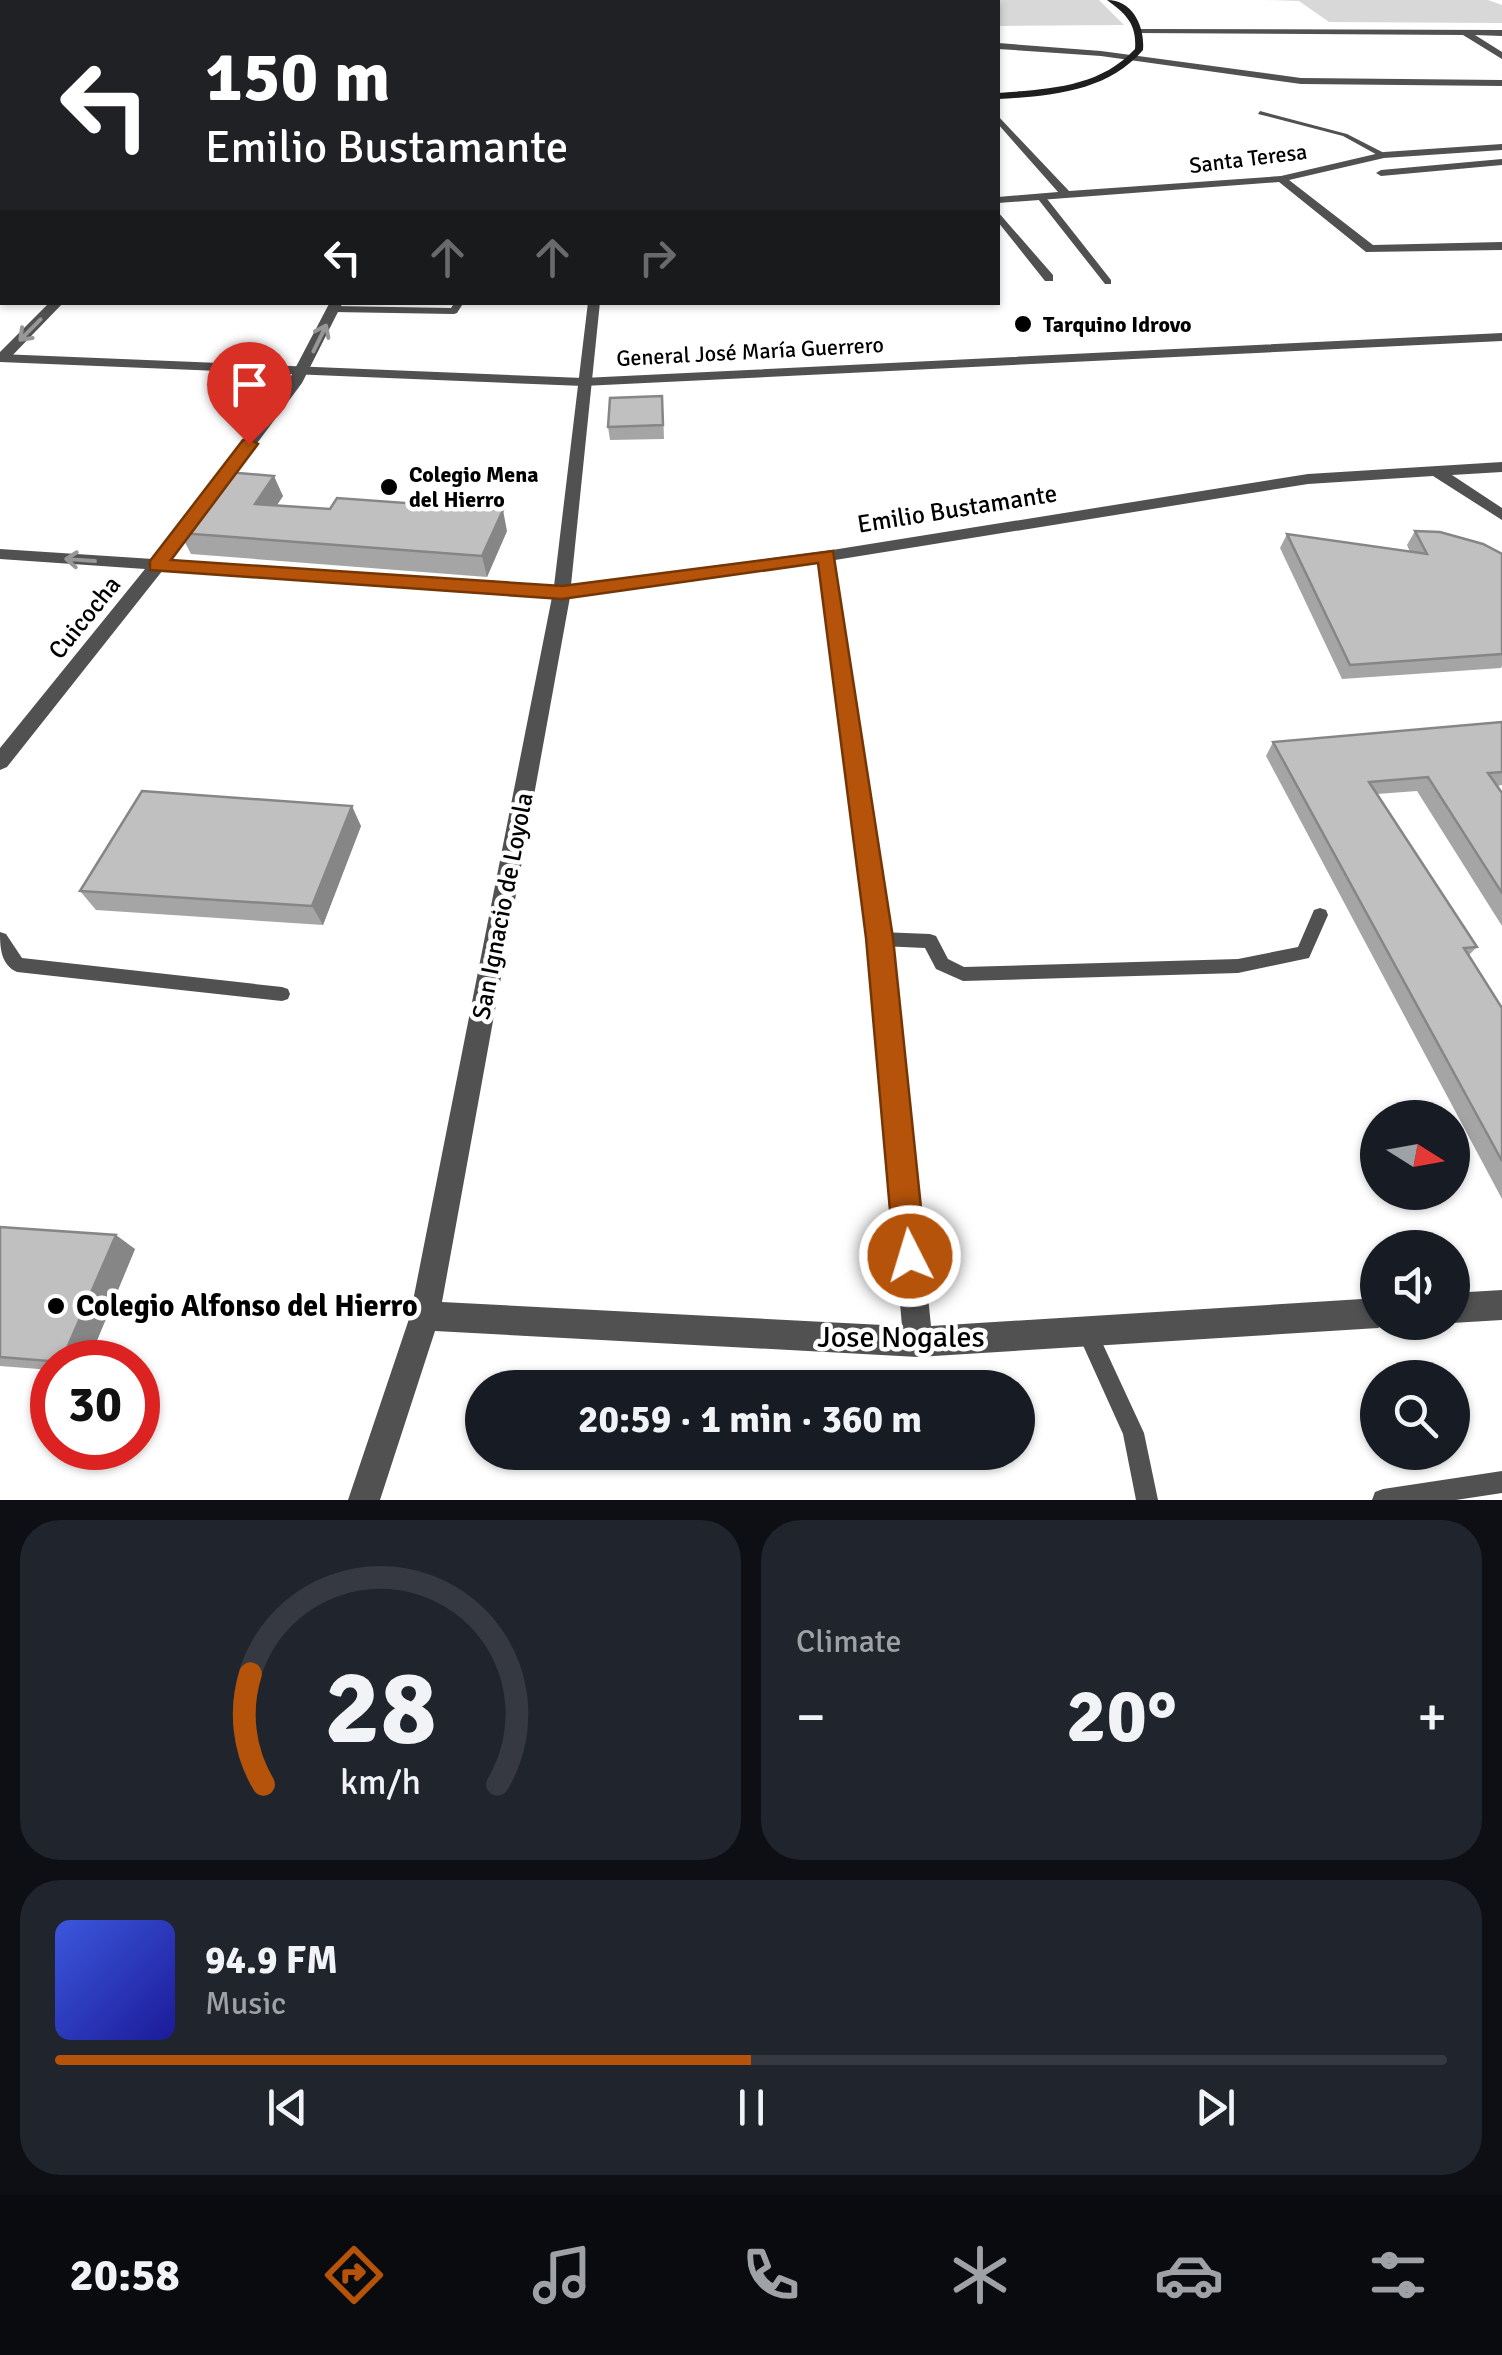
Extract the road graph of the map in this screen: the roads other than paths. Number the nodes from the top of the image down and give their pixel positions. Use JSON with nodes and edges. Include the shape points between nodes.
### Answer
{"nodes":[{"id":1,"x":1111,"y":0,"type":"edge"},
{"id":2,"x":1140,"y":31,"type":"junction"},
{"id":3,"x":1465,"y":33,"type":"junction"},
{"id":4,"x":1502,"y":33,"type":"edge"},
{"id":5,"x":1000,"y":46,"type":"edge"},
{"id":6,"x":1502,"y":56,"type":"edge"},
{"id":7,"x":1134,"y":57,"type":"junction"},
{"id":8,"x":1502,"y":84,"type":"edge"},
{"id":9,"x":1000,"y":96,"type":"edge"},
{"id":10,"x":1260,"y":113,"type":"dead end"},
{"id":11,"x":1000,"y":121,"type":"edge"},
{"id":12,"x":1502,"y":146,"type":"edge"},
{"id":13,"x":1384,"y":155,"type":"junction"},
{"id":14,"x":1502,"y":162,"type":"edge"},
{"id":15,"x":1381,"y":173,"type":"dead end"},
{"id":16,"x":1281,"y":178,"type":"junction"},
{"id":17,"x":1066,"y":195,"type":"junction"},
{"id":18,"x":1040,"y":196,"type":"junction"},
{"id":19,"x":1000,"y":200,"type":"edge"},
{"id":20,"x":1000,"y":217,"type":"edge"},
{"id":21,"x":1502,"y":246,"type":"edge"},
{"id":22,"x":1049,"y":278,"type":"dead end"},
{"id":23,"x":1108,"y":282,"type":"dead end"},
{"id":24,"x":55,"y":305,"type":"edge"},
{"id":25,"x":458,"y":305,"type":"edge"},
{"id":26,"x":594,"y":305,"type":"edge"},
{"id":27,"x":336,"y":306,"type":"edge"},
{"id":28,"x":1502,"y":338,"type":"edge"},
{"id":29,"x":1,"y":358,"type":"edge"},
{"id":30,"x":302,"y":373,"type":"junction"},
{"id":31,"x":583,"y":382,"type":"junction"},
{"id":32,"x":1502,"y":467,"type":"edge"},
{"id":33,"x":1434,"y":470,"type":"junction"},
{"id":34,"x":1502,"y":515,"type":"edge"},
{"id":35,"x":0,"y":554,"type":"edge"},
{"id":36,"x":826,"y":556,"type":"junction"},
{"id":37,"x":157,"y":566,"type":"junction"},
{"id":38,"x":562,"y":592,"type":"junction"},
{"id":39,"x":0,"y":762,"type":"edge"},
{"id":40,"x":1320,"y":915,"type":"dead end"},
{"id":41,"x":880,"y":938,"type":"junction"},
{"id":42,"x":0,"y":939,"type":"edge"},
{"id":43,"x":282,"y":994,"type":"dead end"},
{"id":44,"x":1502,"y":1306,"type":"edge"},
{"id":45,"x":1470,"y":1307,"type":"edge"},
{"id":46,"x":1360,"y":1314,"type":"edge"},
{"id":47,"x":425,"y":1316,"type":"junction"},
{"id":48,"x":1087,"y":1332,"type":"junction"},
{"id":49,"x":918,"y":1342,"type":"junction"},
{"id":50,"x":1502,"y":1482,"type":"edge"},
{"id":51,"x":364,"y":1500,"type":"edge"},
{"id":52,"x":1147,"y":1500,"type":"edge"},
{"id":53,"x":1383,"y":1500,"type":"edge"}],
"edges":[{"from":1,"to":2,"type":"main road","via":[[1133,14]]},
{"from":2,"to":3,"type":"street"},
{"from":2,"to":7,"type":"main road"},
{"from":3,"to":4,"type":"street"},
{"from":3,"to":6,"type":"street"},
{"from":5,"to":7,"type":"street"},
{"from":7,"to":8,"type":"street","via":[[1346,84]]},
{"from":7,"to":9,"type":"main road","via":[[1079,84]]},
{"from":10,"to":13,"type":"lane","via":[[1340,133]]},
{"from":11,"to":17,"type":"street"},
{"from":12,"to":13,"type":"street","name":"Santa Teresa"},
{"from":13,"to":16,"type":"street","name":"Santa Teresa"},
{"from":14,"to":15,"type":"street"},
{"from":16,"to":17,"type":"street","name":"Santa Teresa"},
{"from":16,"to":21,"type":"street","via":[[1370,249]]},
{"from":17,"to":18,"type":"street","name":"Santa Teresa"},
{"from":18,"to":19,"type":"street","name":"Santa Teresa"},
{"from":18,"to":23,"type":"lane"},
{"from":20,"to":22,"type":"street"},
{"from":24,"to":29,"type":"street","one_way":true},
{"from":25,"to":27,"type":"lane","via":[[454,311]]},
{"from":26,"to":31,"type":"street","name":"San Ignacio de Loyola"},
{"from":30,"to":27,"type":"street","name":"Cuicocha","one_way":true},
{"from":28,"to":31,"type":"street","name":"General José María Guerrero"},
{"from":29,"to":30,"type":"street","name":"General José María Guerrero"},
{"from":30,"to":31,"type":"street","name":"General José María Guerrero"},
{"from":30,"to":37,"type":"street","name":"Cuicocha"},
{"from":31,"to":38,"type":"street","name":"San Ignacio de Loyola"},
{"from":32,"to":33,"type":"street","name":"Emilio Bustamante"},
{"from":33,"to":34,"type":"street"},
{"from":33,"to":36,"type":"street","name":"Emilio Bustamante","via":[[1308,480]]},
{"from":37,"to":35,"type":"street","name":"Emilio Bustamante","one_way":true},
{"from":36,"to":38,"type":"street","name":"Emilio Bustamante"},
{"from":36,"to":41,"type":"street"},
{"from":37,"to":38,"type":"street","name":"Emilio Bustamante"},
{"from":37,"to":39,"type":"street","name":"Cuicocha"},
{"from":38,"to":47,"type":"street","name":"San Ignacio de Loyola"},
{"from":40,"to":41,"type":"lane","via":[[1303,953],[1238,966],[963,974],[942,964],[930,941]]},
{"from":41,"to":49,"type":"street"},
{"from":42,"to":43,"type":"lane","via":[[17,965]]},
{"from":44,"to":45,"type":"street"},
{"from":46,"to":48,"type":"street","name":"Jose Nogales"},
{"from":47,"to":49,"type":"street","name":"Jose Nogales"},
{"from":47,"to":51,"type":"street","name":"San Ignacio de Loyola"},
{"from":48,"to":49,"type":"street","name":"Jose Nogales"},
{"from":48,"to":52,"type":"lane","via":[[1128,1419]]},
{"from":50,"to":53,"type":"lane"}]}
